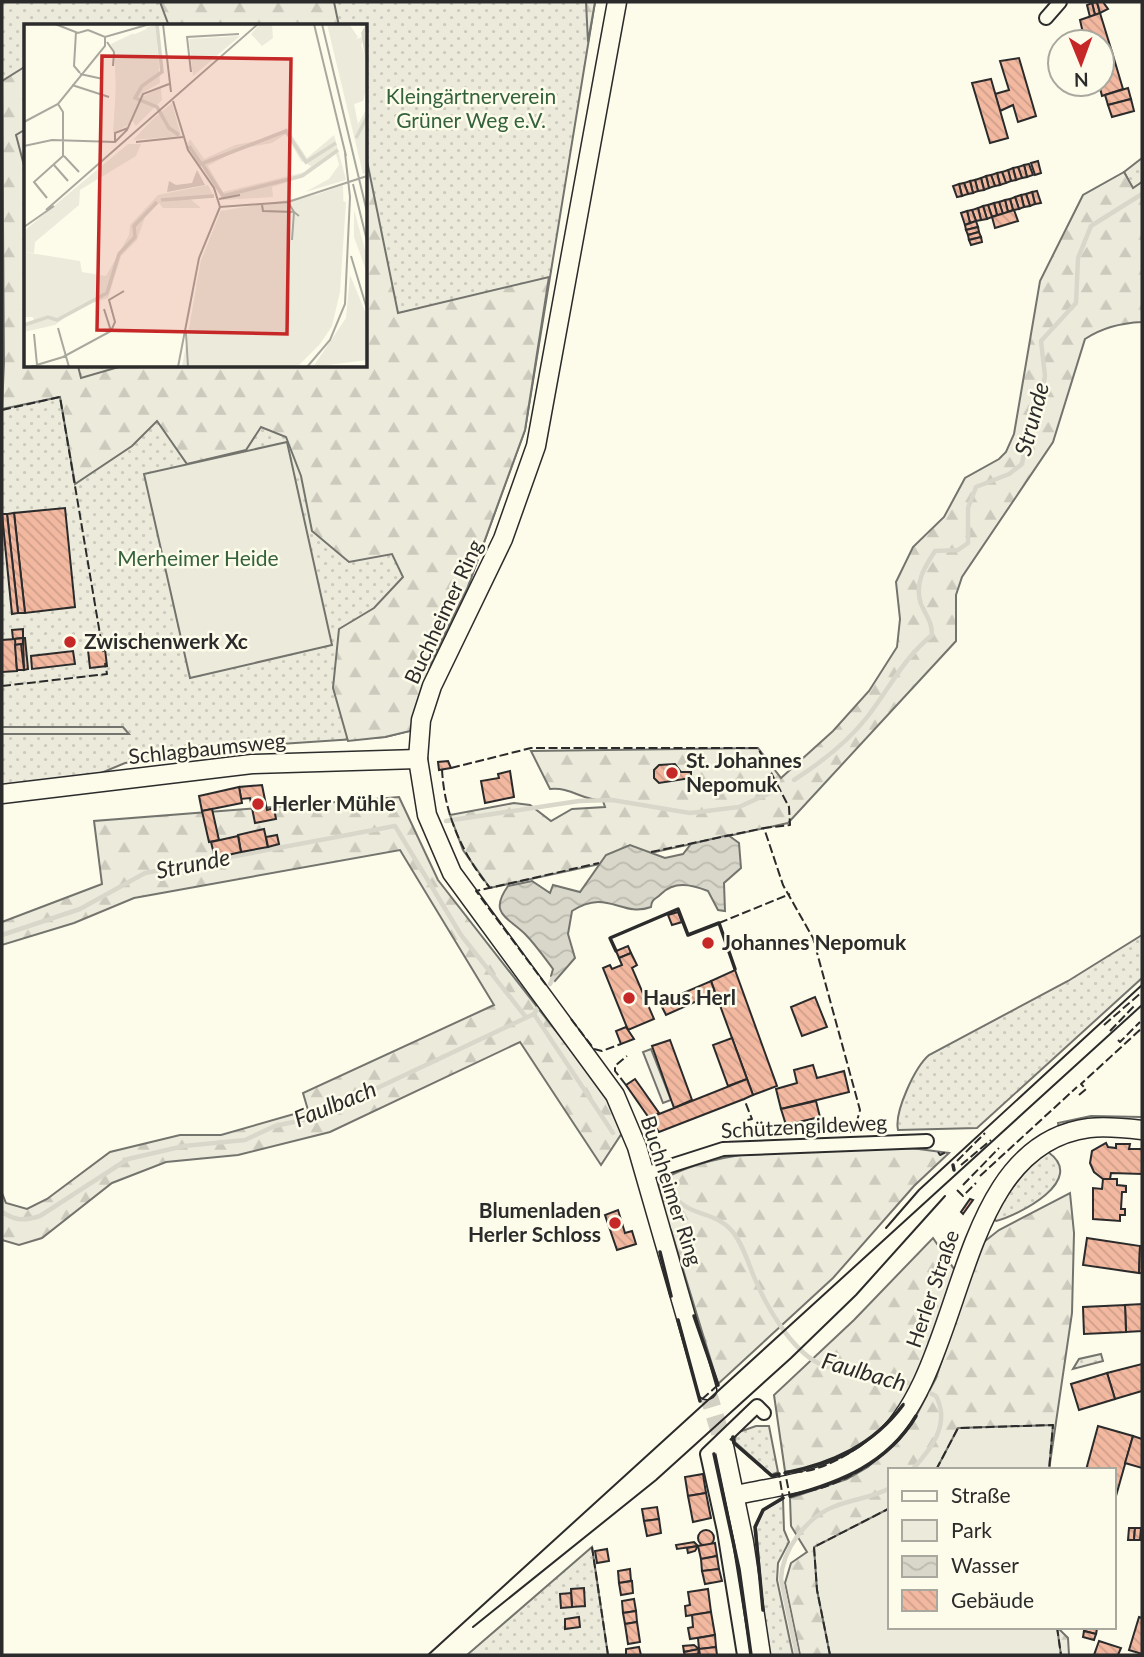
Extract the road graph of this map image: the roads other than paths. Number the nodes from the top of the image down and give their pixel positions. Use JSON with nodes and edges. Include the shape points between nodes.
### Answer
{"nodes":[{"id":1,"x":617,"y":2,"type":"edge"},
{"id":2,"x":1060,"y":2,"type":"edge"},
{"id":3,"x":1046,"y":18,"type":"dead end"},
{"id":4,"x":418,"y":759,"type":"junction"},
{"id":5,"x":2,"y":794,"type":"edge"},
{"id":6,"x":1142,"y":1129,"type":"edge"},
{"id":7,"x":927,"y":1141,"type":"dead end"},
{"id":8,"x":645,"y":1174,"type":"junction"},
{"id":9,"x":707,"y":1390,"type":"tunnel mouth"},
{"id":10,"x":764,"y":1413,"type":"dead end"},
{"id":11,"x":723,"y":1446,"type":"tunnel mouth"},
{"id":12,"x":735,"y":1495,"type":"junction"},
{"id":13,"x":744,"y":1655,"type":"edge"},
{"id":14,"x":761,"y":1655,"type":"edge"}],
"edges":[{"from":1,"to":4,"type":"street","name":"Buchheimer Ring","via":[[536,446],[503,539],[429,694],[421,720]]},
{"from":2,"to":3,"type":"street"},
{"from":4,"to":5,"type":"street","name":"Schlagbaumsweg","via":[[251,764]]},
{"from":4,"to":8,"type":"street","name":"Buchheimer Ring","via":[[427,815],[452,873],[611,1087]]},
{"from":6,"to":12,"type":"street","name":"Herler Straße","via":[[1100,1127],[1071,1132],[1042,1147],[1014,1173],[980,1225],[927,1377],[892,1433],[841,1469]]},
{"from":7,"to":8,"type":"street","name":"Schützengildeweg","via":[[723,1149]]},
{"from":8,"to":9,"type":"street","name":"Buchheimer Ring"},
{"from":10,"to":13,"type":"street","via":[[757,1406],[707,1454]]},
{"from":11,"to":12,"type":"street"},
{"from":12,"to":14,"type":"street"}]}
